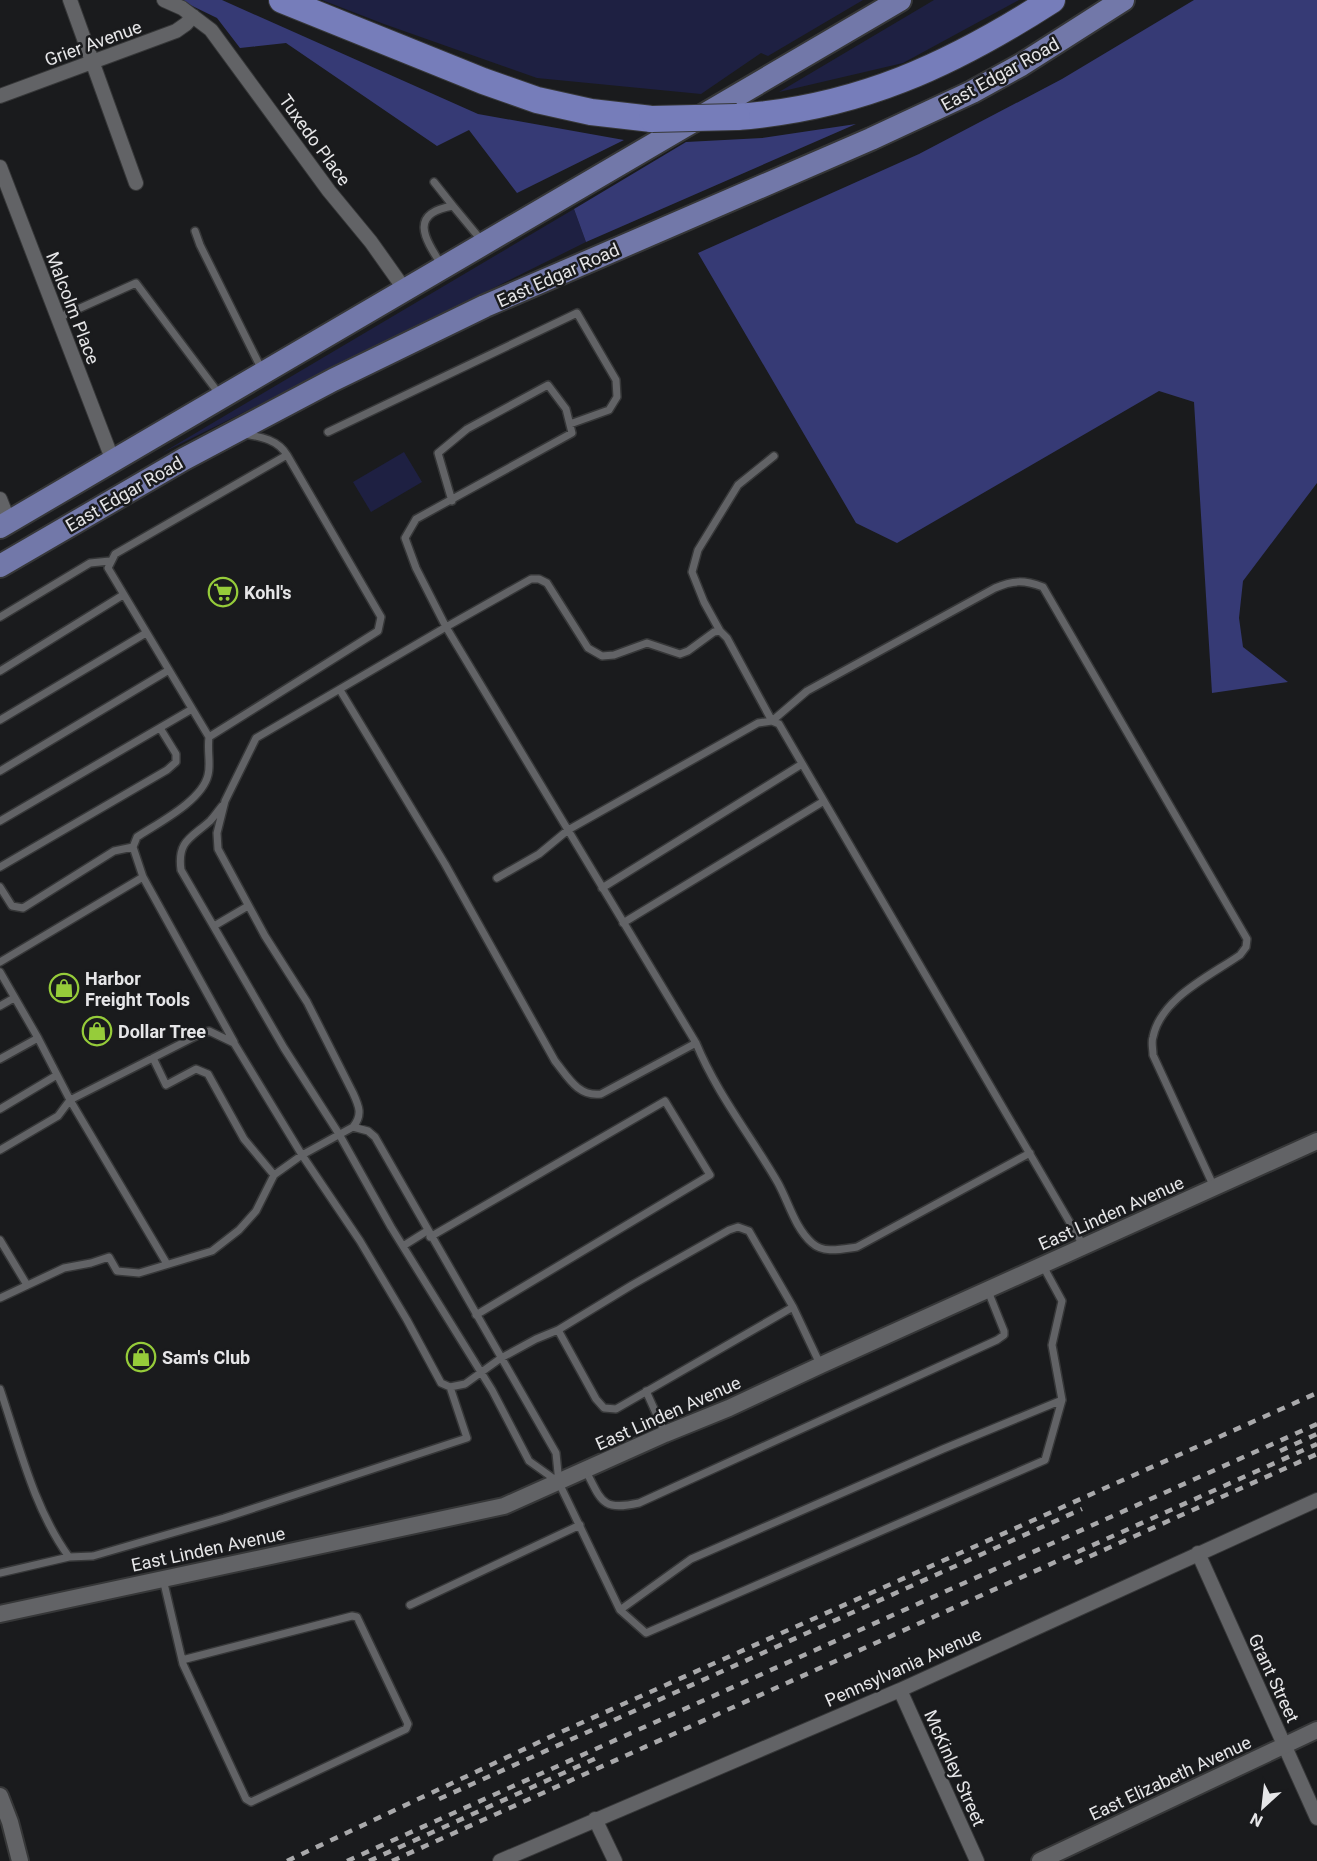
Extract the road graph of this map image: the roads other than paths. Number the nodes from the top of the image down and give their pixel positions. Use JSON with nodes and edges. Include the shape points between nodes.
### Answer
{"nodes":[{"id":1,"x":70,"y":0,"type":"edge"},
{"id":2,"x":164,"y":0,"type":"edge"},
{"id":3,"x":282,"y":0,"type":"edge"},
{"id":4,"x":900,"y":0,"type":"edge"},
{"id":5,"x":1052,"y":0,"type":"edge"},
{"id":6,"x":1123,"y":0,"type":"edge"},
{"id":7,"x":193,"y":16,"type":"junction"},
{"id":8,"x":92,"y":63,"type":"junction"},
{"id":9,"x":0,"y":96,"type":"edge"},
{"id":10,"x":0,"y":167,"type":"edge"},
{"id":11,"x":434,"y":182,"type":"dead end"},
{"id":12,"x":136,"y":183,"type":"dead end"},
{"id":13,"x":453,"y":206,"type":"junction"},
{"id":14,"x":195,"y":231,"type":"dead end"},
{"id":15,"x":484,"y":243,"type":"junction"},
{"id":16,"x":443,"y":267,"type":"junction"},
{"id":17,"x":405,"y":290,"type":"junction"},
{"id":18,"x":58,"y":318,"type":"junction"},
{"id":19,"x":263,"y":372,"type":"junction"},
{"id":20,"x":222,"y":397,"type":"junction"},
{"id":21,"x":570,"y":424,"type":"junction"},
{"id":22,"x":234,"y":432,"type":"junction"},
{"id":23,"x":328,"y":432,"type":"dead end"},
{"id":24,"x":287,"y":455,"type":"junction"},
{"id":25,"x":774,"y":456,"type":"dead end"},
{"id":26,"x":113,"y":461,"type":"junction"},
{"id":27,"x":0,"y":499,"type":"edge"},
{"id":28,"x":452,"y":501,"type":"junction"},
{"id":29,"x":5,"y":524,"type":"edge"},
{"id":30,"x":110,"y":561,"type":"junction"},
{"id":31,"x":0,"y":566,"type":"edge"},
{"id":32,"x":123,"y":595,"type":"junction"},
{"id":33,"x":0,"y":617,"type":"edge"},
{"id":34,"x":446,"y":627,"type":"junction"},
{"id":35,"x":720,"y":631,"type":"junction"},
{"id":36,"x":146,"y":633,"type":"junction"},
{"id":37,"x":169,"y":670,"type":"junction"},
{"id":38,"x":0,"y":671,"type":"edge"},
{"id":39,"x":340,"y":690,"type":"junction"},
{"id":40,"x":192,"y":709,"type":"junction"},
{"id":41,"x":0,"y":720,"type":"edge"},
{"id":42,"x":772,"y":721,"type":"junction"},
{"id":43,"x":160,"y":728,"type":"junction"},
{"id":44,"x":209,"y":737,"type":"junction"},
{"id":45,"x":802,"y":764,"type":"junction"},
{"id":46,"x":0,"y":771,"type":"edge"},
{"id":47,"x":225,"y":801,"type":"junction"},
{"id":48,"x":824,"y":801,"type":"junction"},
{"id":49,"x":0,"y":821,"type":"edge"},
{"id":50,"x":568,"y":830,"type":"junction"},
{"id":51,"x":134,"y":847,"type":"junction"},
{"id":52,"x":0,"y":867,"type":"edge"},
{"id":53,"x":143,"y":877,"type":"junction"},
{"id":54,"x":497,"y":878,"type":"dead end"},
{"id":55,"x":0,"y":887,"type":"edge"},
{"id":56,"x":602,"y":888,"type":"junction"},
{"id":57,"x":248,"y":906,"type":"junction"},
{"id":58,"x":623,"y":923,"type":"junction"},
{"id":59,"x":214,"y":926,"type":"junction"},
{"id":60,"x":0,"y":962,"type":"edge"},
{"id":61,"x":0,"y":972,"type":"edge"},
{"id":62,"x":14,"y":998,"type":"junction"},
{"id":63,"x":0,"y":1006,"type":"edge"},
{"id":64,"x":38,"y":1038,"type":"junction"},
{"id":65,"x":234,"y":1043,"type":"junction"},
{"id":66,"x":696,"y":1043,"type":"junction"},
{"id":67,"x":153,"y":1058,"type":"junction"},
{"id":68,"x":0,"y":1059,"type":"edge"},
{"id":69,"x":57,"y":1075,"type":"junction"},
{"id":70,"x":70,"y":1100,"type":"junction"},
{"id":71,"x":0,"y":1109,"type":"edge"},
{"id":72,"x":353,"y":1127,"type":"junction"},
{"id":73,"x":339,"y":1134,"type":"junction"},
{"id":74,"x":1317,"y":1141,"type":"edge"},
{"id":75,"x":0,"y":1150,"type":"edge"},
{"id":76,"x":1030,"y":1153,"type":"junction"},
{"id":77,"x":302,"y":1155,"type":"junction"},
{"id":78,"x":274,"y":1175,"type":"junction"},
{"id":79,"x":1215,"y":1188,"type":"junction"},
{"id":80,"x":429,"y":1234,"type":"junction"},
{"id":81,"x":0,"y":1240,"type":"edge"},
{"id":82,"x":403,"y":1246,"type":"junction"},
{"id":83,"x":1084,"y":1247,"type":"junction"},
{"id":84,"x":167,"y":1264,"type":"junction"},
{"id":85,"x":1043,"y":1266,"type":"junction"},
{"id":86,"x":27,"y":1285,"type":"junction"},
{"id":87,"x":988,"y":1291,"type":"junction"},
{"id":88,"x":0,"y":1298,"type":"edge"},
{"id":89,"x":793,"y":1307,"type":"junction"},
{"id":90,"x":476,"y":1315,"type":"junction"},
{"id":91,"x":558,"y":1330,"type":"junction"},
{"id":92,"x":501,"y":1358,"type":"junction"},
{"id":93,"x":821,"y":1365,"type":"junction"},
{"id":94,"x":481,"y":1372,"type":"junction"},
{"id":95,"x":450,"y":1387,"type":"junction"},
{"id":96,"x":0,"y":1389,"type":"edge"},
{"id":97,"x":646,"y":1391,"type":"junction"},
{"id":98,"x":1062,"y":1400,"type":"junction"},
{"id":99,"x":665,"y":1434,"type":"junction"},
{"id":100,"x":586,"y":1471,"type":"junction"},
{"id":101,"x":559,"y":1483,"type":"junction"},
{"id":102,"x":1317,"y":1500,"type":"edge"},
{"id":103,"x":580,"y":1525,"type":"junction"},
{"id":104,"x":1198,"y":1553,"type":"junction"},
{"id":105,"x":69,"y":1557,"type":"junction"},
{"id":106,"x":0,"y":1573,"type":"edge"},
{"id":107,"x":164,"y":1579,"type":"junction"},
{"id":108,"x":410,"y":1605,"type":"dead end"},
{"id":109,"x":620,"y":1610,"type":"junction"},
{"id":110,"x":0,"y":1614,"type":"edge"},
{"id":111,"x":182,"y":1660,"type":"junction"},
{"id":112,"x":900,"y":1690,"type":"junction"},
{"id":113,"x":1317,"y":1730,"type":"edge"},
{"id":114,"x":1285,"y":1744,"type":"junction"},
{"id":115,"x":0,"y":1796,"type":"edge"},
{"id":116,"x":1317,"y":1818,"type":"edge"},
{"id":117,"x":595,"y":1819,"type":"junction"},
{"id":118,"x":20,"y":1861,"type":"edge"},
{"id":119,"x":500,"y":1861,"type":"edge"},
{"id":120,"x":615,"y":1861,"type":"edge"},
{"id":121,"x":977,"y":1861,"type":"edge"},
{"id":122,"x":1040,"y":1861,"type":"edge"}],
"edges":[{"from":1,"to":8,"type":"street"},
{"from":2,"to":7,"type":"street","name":"Tuxedo Place"},
{"from":3,"to":5,"type":"highway","bridge":true,"via":[[537,100],[591,112],[652,119],[736,117],[818,106],[897,82],[972,48]]},
{"from":4,"to":15,"type":"highway","name":"East Edgar Road"},
{"from":6,"to":22,"type":"highway","name":"East Edgar Road","via":[[972,92],[485,306]]},
{"from":7,"to":8,"type":"street","name":"Grier Avenue","via":[[176,31]]},
{"from":7,"to":17,"type":"street","name":"Tuxedo Place","via":[[212,30]]},
{"from":8,"to":9,"type":"street","name":"Grier Avenue"},
{"from":8,"to":12,"type":"street"},
{"from":10,"to":18,"type":"street","name":"Malcolm Place"},
{"from":11,"to":13,"type":"lane"},
{"from":13,"to":15,"type":"lane"},
{"from":13,"to":16,"type":"lane","via":[[430,214],[423,231]]},
{"from":14,"to":19,"type":"lane"},
{"from":15,"to":16,"type":"highway","name":"East Edgar Road"},
{"from":16,"to":17,"type":"highway","name":"East Edgar Road"},
{"from":17,"to":19,"type":"highway","name":"East Edgar Road"},
{"from":18,"to":20,"type":"lane","via":[[136,283]]},
{"from":18,"to":26,"type":"street","name":"Malcolm Place"},
{"from":19,"to":20,"type":"highway","name":"East Edgar Road"},
{"from":20,"to":26,"type":"highway","name":"East Edgar Road"},
{"from":21,"to":23,"type":"lane","via":[[609,410],[617,397],[616,381],[577,314]]},
{"from":21,"to":28,"type":"lane","via":[[572,433]]},
{"from":21,"to":28,"type":"lane","via":[[566,409],[548,385],[467,429],[438,453]]},
{"from":22,"to":24,"type":"lane","via":[[274,442]]},
{"from":22,"to":31,"type":"highway","name":"East Edgar Road"},
{"from":24,"to":30,"type":"lane","via":[[115,554]]},
{"from":24,"to":44,"type":"lane","via":[[381,617],[378,631]]},
{"from":25,"to":35,"type":"lane","via":[[738,485],[698,550],[692,572]]},
{"from":26,"to":29,"type":"highway","name":"East Edgar Road"},
{"from":27,"to":29,"type":"street"},
{"from":28,"to":34,"type":"lane","via":[[416,519],[405,538]]},
{"from":30,"to":32,"type":"lane","via":[[108,568]]},
{"from":30,"to":33,"type":"lane","via":[[90,563]]},
{"from":32,"to":36,"type":"lane"},
{"from":32,"to":38,"type":"lane"},
{"from":34,"to":35,"type":"lane","via":[[531,579],[539,579],[547,583],[588,648],[602,656],[614,656],[647,643],[680,654]]},
{"from":34,"to":39,"type":"lane"},
{"from":34,"to":50,"type":"lane"},
{"from":35,"to":42,"type":"lane"},
{"from":36,"to":37,"type":"lane"},
{"from":36,"to":41,"type":"lane"},
{"from":37,"to":40,"type":"lane"},
{"from":37,"to":46,"type":"lane"},
{"from":39,"to":47,"type":"lane","via":[[256,738]]},
{"from":39,"to":66,"type":"lane","via":[[445,864],[555,1061],[574,1086],[590,1096],[601,1094]]},
{"from":40,"to":43,"type":"lane"},
{"from":40,"to":44,"type":"lane"},
{"from":42,"to":45,"type":"lane","via":[[784,731]]},
{"from":42,"to":50,"type":"lane","via":[[758,723]]},
{"from":42,"to":79,"type":"lane","via":[[807,691],[995,588],[1019,580],[1043,587],[1247,939],[1240,955],[1173,1001],[1152,1038],[1153,1055]]},
{"from":43,"to":49,"type":"lane"},
{"from":43,"to":52,"type":"lane","via":[[176,753],[176,762],[167,770]]},
{"from":44,"to":51,"type":"lane","via":[[208,775],[202,787],[195,797],[137,837]]},
{"from":45,"to":48,"type":"lane"},
{"from":45,"to":56,"type":"lane"},
{"from":47,"to":57,"type":"lane","via":[[217,833],[218,849]]},
{"from":47,"to":59,"type":"lane","via":[[184,843],[179,860]]},
{"from":48,"to":58,"type":"lane"},
{"from":48,"to":76,"type":"lane"},
{"from":50,"to":54,"type":"lane","via":[[539,854]]},
{"from":50,"to":56,"type":"lane"},
{"from":51,"to":53,"type":"lane"},
{"from":51,"to":55,"type":"lane","via":[[114,851],[23,908],[12,906]]},
{"from":53,"to":60,"type":"lane"},
{"from":53,"to":65,"type":"lane"},
{"from":56,"to":58,"type":"lane"},
{"from":57,"to":59,"type":"lane"},
{"from":57,"to":72,"type":"lane","via":[[307,1002],[353,1093],[360,1116]]},
{"from":58,"to":66,"type":"lane"},
{"from":59,"to":73,"type":"lane"},
{"from":61,"to":62,"type":"lane"},
{"from":62,"to":63,"type":"lane"},
{"from":62,"to":64,"type":"lane"},
{"from":64,"to":68,"type":"lane"},
{"from":64,"to":69,"type":"lane"},
{"from":65,"to":67,"type":"lane","via":[[209,1032]]},
{"from":65,"to":77,"type":"lane"},
{"from":66,"to":76,"type":"lane","via":[[708,1072],[778,1184],[802,1232],[814,1245],[832,1251],[856,1247]]},
{"from":67,"to":70,"type":"lane"},
{"from":67,"to":78,"type":"lane","via":[[166,1085],[196,1069],[208,1074],[244,1139]]},
{"from":69,"to":70,"type":"lane"},
{"from":69,"to":71,"type":"lane"},
{"from":70,"to":75,"type":"lane","via":[[58,1116]]},
{"from":70,"to":84,"type":"lane"},
{"from":72,"to":73,"type":"lane"},
{"from":72,"to":80,"type":"lane","via":[[375,1137]]},
{"from":73,"to":77,"type":"lane"},
{"from":73,"to":82,"type":"lane"},
{"from":74,"to":79,"type":"street","name":"East Linden Avenue"},
{"from":76,"to":83,"type":"lane"},
{"from":77,"to":78,"type":"lane"},
{"from":77,"to":95,"type":"lane","via":[[360,1241],[441,1383]]},
{"from":78,"to":84,"type":"lane","via":[[256,1211],[239,1230],[212,1251]]},
{"from":79,"to":83,"type":"street","name":"East Linden Avenue"},
{"from":80,"to":82,"type":"lane"},
{"from":80,"to":90,"type":"lane"},
{"from":80,"to":90,"type":"lane","via":[[664,1101],[710,1175]]},
{"from":81,"to":86,"type":"lane"},
{"from":82,"to":94,"type":"lane"},
{"from":83,"to":85,"type":"street","name":"East Linden Avenue"},
{"from":84,"to":86,"type":"lane","via":[[138,1273],[117,1271],[109,1257],[64,1268]]},
{"from":85,"to":87,"type":"street","name":"East Linden Avenue"},
{"from":85,"to":98,"type":"lane","via":[[1062,1301],[1052,1345]]},
{"from":86,"to":88,"type":"lane"},
{"from":87,"to":93,"type":"street","name":"East Linden Avenue"},
{"from":87,"to":100,"type":"lane","via":[[1004,1331],[997,1340],[639,1503],[618,1508],[606,1503]]},
{"from":89,"to":91,"type":"lane","via":[[749,1230],[738,1227]]},
{"from":89,"to":93,"type":"lane"},
{"from":89,"to":97,"type":"lane"},
{"from":90,"to":92,"type":"lane"},
{"from":91,"to":92,"type":"lane"},
{"from":91,"to":97,"type":"lane","via":[[604,1408],[616,1409]]},
{"from":92,"to":94,"type":"lane"},
{"from":92,"to":101,"type":"lane","via":[[556,1453]]},
{"from":93,"to":99,"type":"street","name":"East Linden Avenue"},
{"from":94,"to":95,"type":"lane","via":[[465,1384]]},
{"from":94,"to":101,"type":"lane","via":[[529,1461]]},
{"from":95,"to":105,"type":"lane","via":[[467,1438],[224,1518],[93,1557]]},
{"from":96,"to":105,"type":"lane","via":[[38,1499],[54,1536]]},
{"from":97,"to":99,"type":"lane"},
{"from":98,"to":109,"type":"lane","via":[[691,1559]]},
{"from":98,"to":109,"type":"lane","via":[[1045,1460],[646,1633]]},
{"from":99,"to":100,"type":"street","name":"East Linden Avenue"},
{"from":100,"to":101,"type":"street","name":"East Linden Avenue"},
{"from":101,"to":103,"type":"lane"},
{"from":101,"to":107,"type":"street","name":"East Linden Avenue","via":[[504,1506]]},
{"from":102,"to":104,"type":"street","name":"Pennsylvania Avenue"},
{"from":103,"to":108,"type":"lane"},
{"from":103,"to":109,"type":"lane"},
{"from":104,"to":112,"type":"street","name":"Pennsylvania Avenue"},
{"from":104,"to":114,"type":"street","name":"Grant Street"},
{"from":105,"to":106,"type":"lane"},
{"from":107,"to":110,"type":"street","name":"East Linden Avenue"},
{"from":107,"to":111,"type":"lane"},
{"from":111,"to":111,"type":"lane","via":[[246,1799],[251,1802],[406,1729],[408,1724],[357,1617]]},
{"from":112,"to":117,"type":"street","name":"Pennsylvania Avenue"},
{"from":112,"to":121,"type":"street","name":"McKinley Street"},
{"from":113,"to":114,"type":"street","name":"East Elizabeth Avenue"},
{"from":114,"to":116,"type":"street","name":"Grant Street"},
{"from":114,"to":122,"type":"street","name":"East Elizabeth Avenue"},
{"from":115,"to":118,"type":"street"},
{"from":117,"to":119,"type":"street","name":"Pennsylvania Avenue"},
{"from":117,"to":120,"type":"street"}]}
